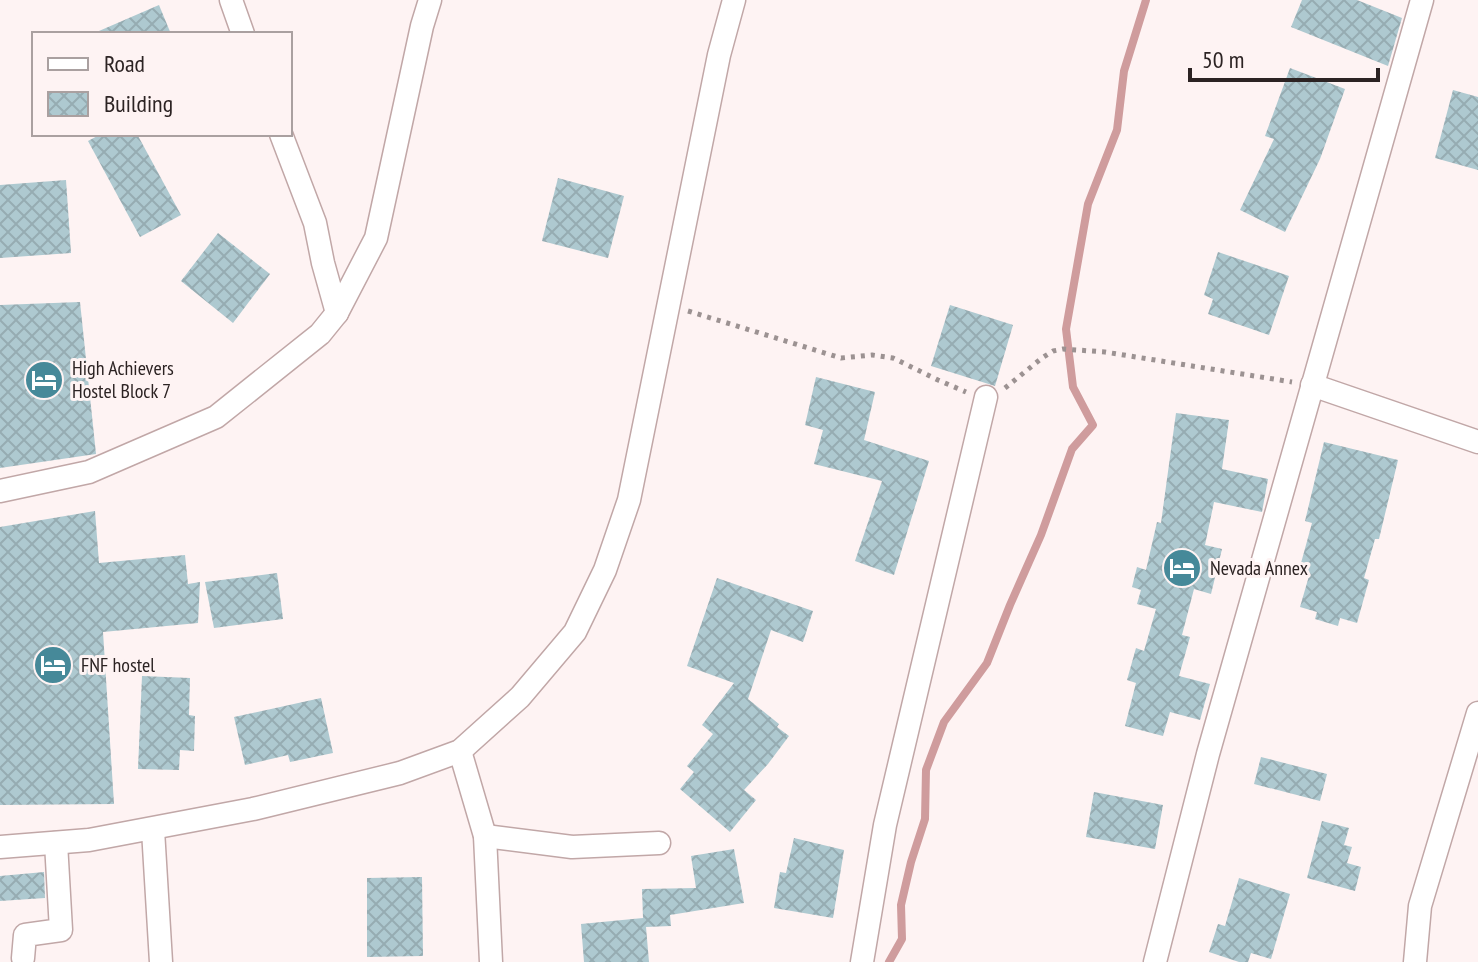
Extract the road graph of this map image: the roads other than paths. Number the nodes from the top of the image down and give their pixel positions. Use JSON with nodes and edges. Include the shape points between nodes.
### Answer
{"nodes":[{"id":1,"x":231,"y":0,"type":"edge"},
{"id":2,"x":430,"y":0,"type":"edge"},
{"id":3,"x":734,"y":0,"type":"edge"},
{"id":4,"x":1422,"y":0,"type":"edge"},
{"id":5,"x":242,"y":32,"type":"edge"},
{"id":6,"x":282,"y":136,"type":"edge"},
{"id":7,"x":337,"y":313,"type":"junction"},
{"id":8,"x":1312,"y":385,"type":"junction"},
{"id":9,"x":986,"y":397,"type":"road end"},
{"id":10,"x":1478,"y":442,"type":"edge"},
{"id":11,"x":0,"y":491,"type":"edge"},
{"id":12,"x":1478,"y":713,"type":"edge"},
{"id":13,"x":460,"y":751,"type":"junction"},
{"id":14,"x":153,"y":830,"type":"junction"},
{"id":15,"x":485,"y":836,"type":"junction"},
{"id":16,"x":56,"y":843,"type":"junction"},
{"id":17,"x":659,"y":843,"type":"dead end"},
{"id":18,"x":0,"y":847,"type":"edge"},
{"id":19,"x":23,"y":958,"type":"dead end"},
{"id":20,"x":161,"y":962,"type":"edge"},
{"id":21,"x":491,"y":962,"type":"edge"},
{"id":22,"x":862,"y":962,"type":"edge"},
{"id":23,"x":1155,"y":962,"type":"edge"},
{"id":24,"x":1415,"y":962,"type":"edge"}],
"edges":[{"from":1,"to":5,"type":"street"},
{"from":2,"to":7,"type":"street","via":[[376,238]]},
{"from":3,"to":13,"type":"street","via":[[629,500],[605,570],[575,632],[520,697]]},
{"from":4,"to":8,"type":"street"},
{"from":6,"to":7,"type":"street","via":[[315,223]]},
{"from":7,"to":11,"type":"street","via":[[320,334],[216,417],[89,472]]},
{"from":8,"to":10,"type":"street"},
{"from":8,"to":23,"type":"street"},
{"from":9,"to":22,"type":"street","via":[[885,825]]},
{"from":12,"to":24,"type":"street","via":[[1420,906]]},
{"from":13,"to":14,"type":"street","via":[[335,790]]},
{"from":13,"to":15,"type":"street"},
{"from":14,"to":16,"type":"street"},
{"from":14,"to":20,"type":"street"},
{"from":15,"to":17,"type":"street","via":[[572,847]]},
{"from":15,"to":21,"type":"street"},
{"from":16,"to":18,"type":"street"},
{"from":16,"to":19,"type":"street","via":[[61,930],[25,935]]}]}
